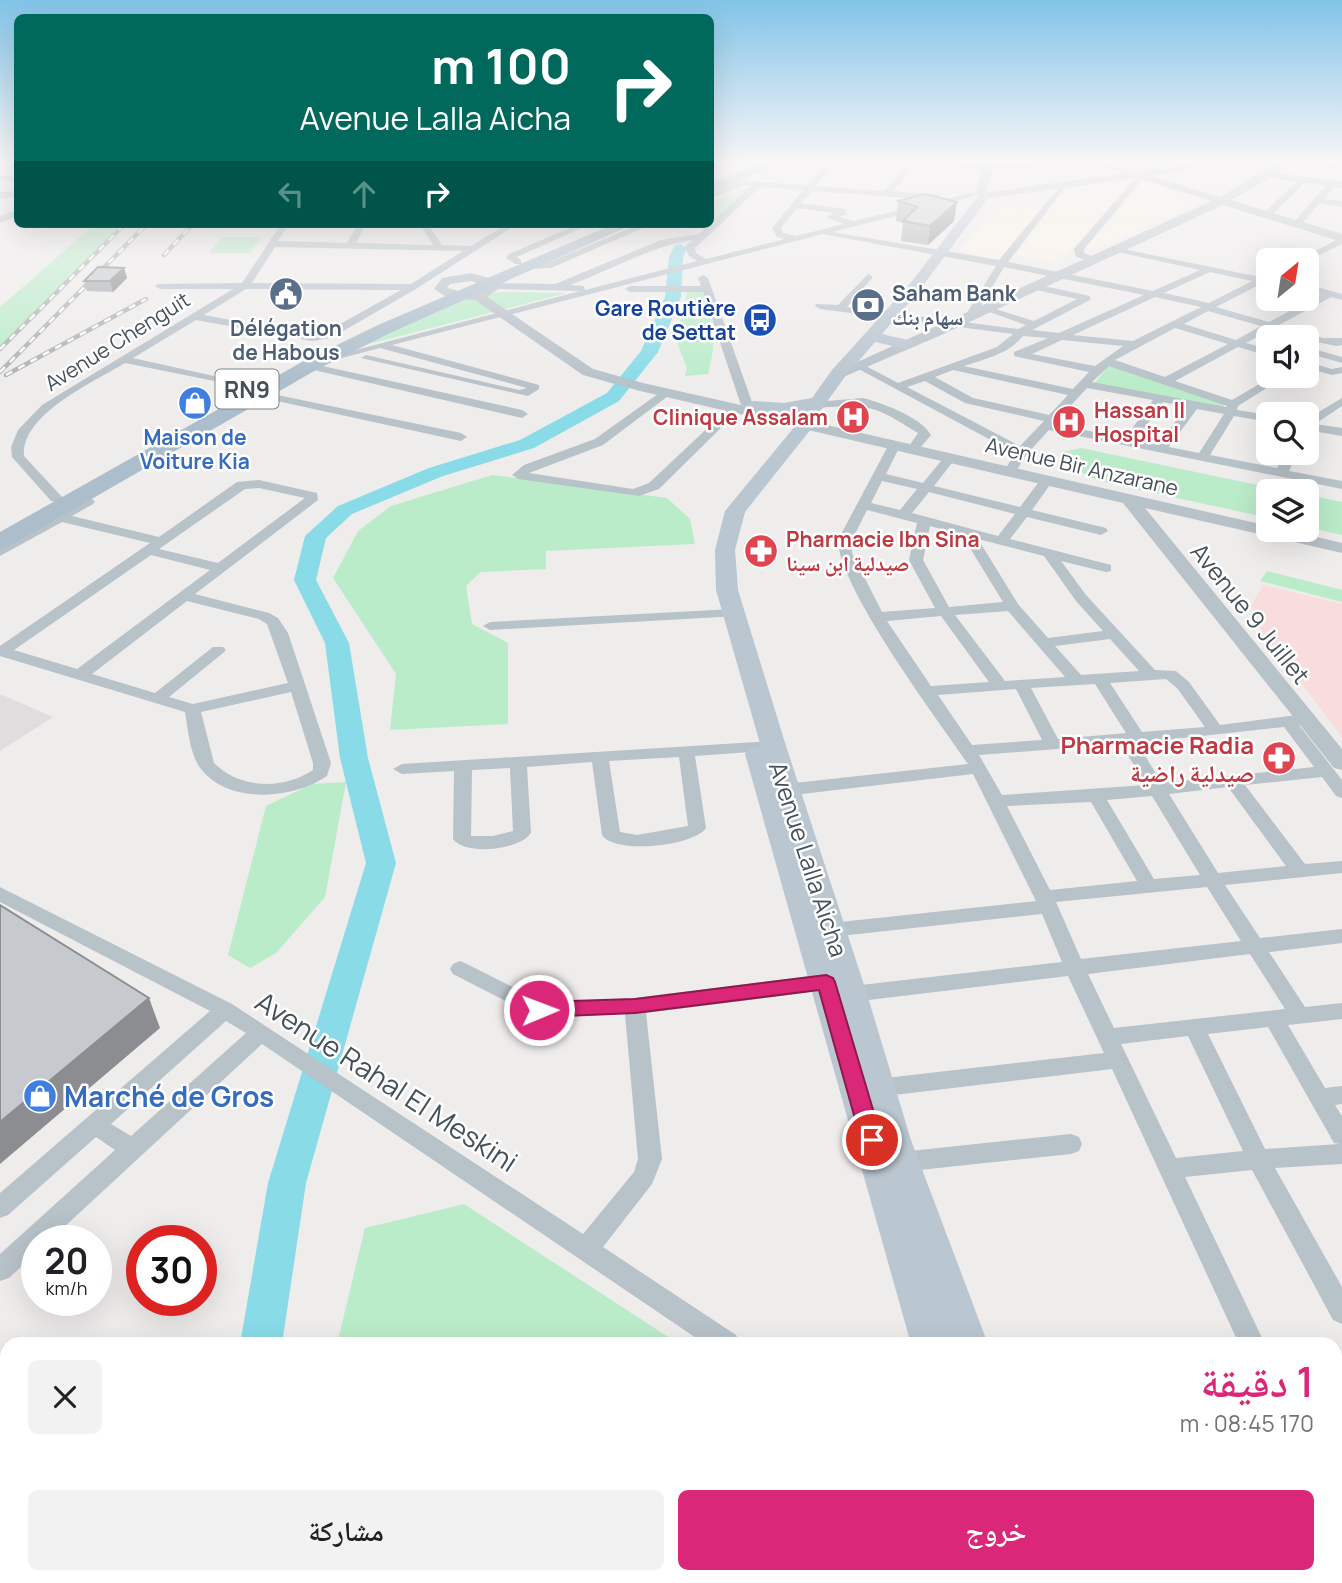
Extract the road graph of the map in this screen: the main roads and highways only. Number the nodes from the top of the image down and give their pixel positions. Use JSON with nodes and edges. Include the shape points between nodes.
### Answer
{"nodes":[{"id":1,"x":586,"y":235,"type":"edge"},
{"id":2,"x":599,"y":235,"type":"edge"},
{"id":3,"x":953,"y":235,"type":"edge"},
{"id":4,"x":524,"y":264,"type":"junction"},
{"id":5,"x":470,"y":287,"type":"junction"},
{"id":6,"x":873,"y":337,"type":"junction"},
{"id":7,"x":906,"y":345,"type":"road end"},
{"id":8,"x":257,"y":393,"type":"junction"},
{"id":9,"x":740,"y":403,"type":"road end"},
{"id":10,"x":806,"y":416,"type":"junction"},
{"id":11,"x":0,"y":531,"type":"edge"},
{"id":12,"x":0,"y":542,"type":"edge"},
{"id":13,"x":779,"y":791,"type":"junction"},
{"id":14,"x":928,"y":1337,"type":"edge"},
{"id":15,"x":966,"y":1337,"type":"edge"}],
"edges":[{"from":1,"to":4,"type":"main road","number":"RN9"},
{"from":2,"to":4,"type":"main road","number":"RN9"},
{"from":3,"to":6,"type":"main road","name":"Avenue Lalla Aicha"},
{"from":4,"to":5,"type":"main road","number":"RN9"},
{"from":5,"to":8,"type":"main road","number":"RN9"},
{"from":5,"to":8,"type":"main road","number":"RN9","via":[[335,341]]},
{"from":6,"to":7,"type":"main road"},
{"from":6,"to":10,"type":"main road","name":"Avenue Lalla Aicha"},
{"from":8,"to":11,"type":"main road","number":"RN9","via":[[58,508]]},
{"from":8,"to":12,"type":"main road","number":"RN9"},
{"from":9,"to":10,"type":"main road","via":[[784,408]]},
{"from":10,"to":13,"type":"main road","name":"Avenue Lalla Aicha","via":[[732,519],[724,561],[727,613]]},
{"from":13,"to":14,"type":"main road","name":"Avenue Lalla Aicha","via":[[826,982]]},
{"from":13,"to":15,"type":"main road","name":"Avenue Lalla Aicha","via":[[831,930],[901,1162]]}]}
